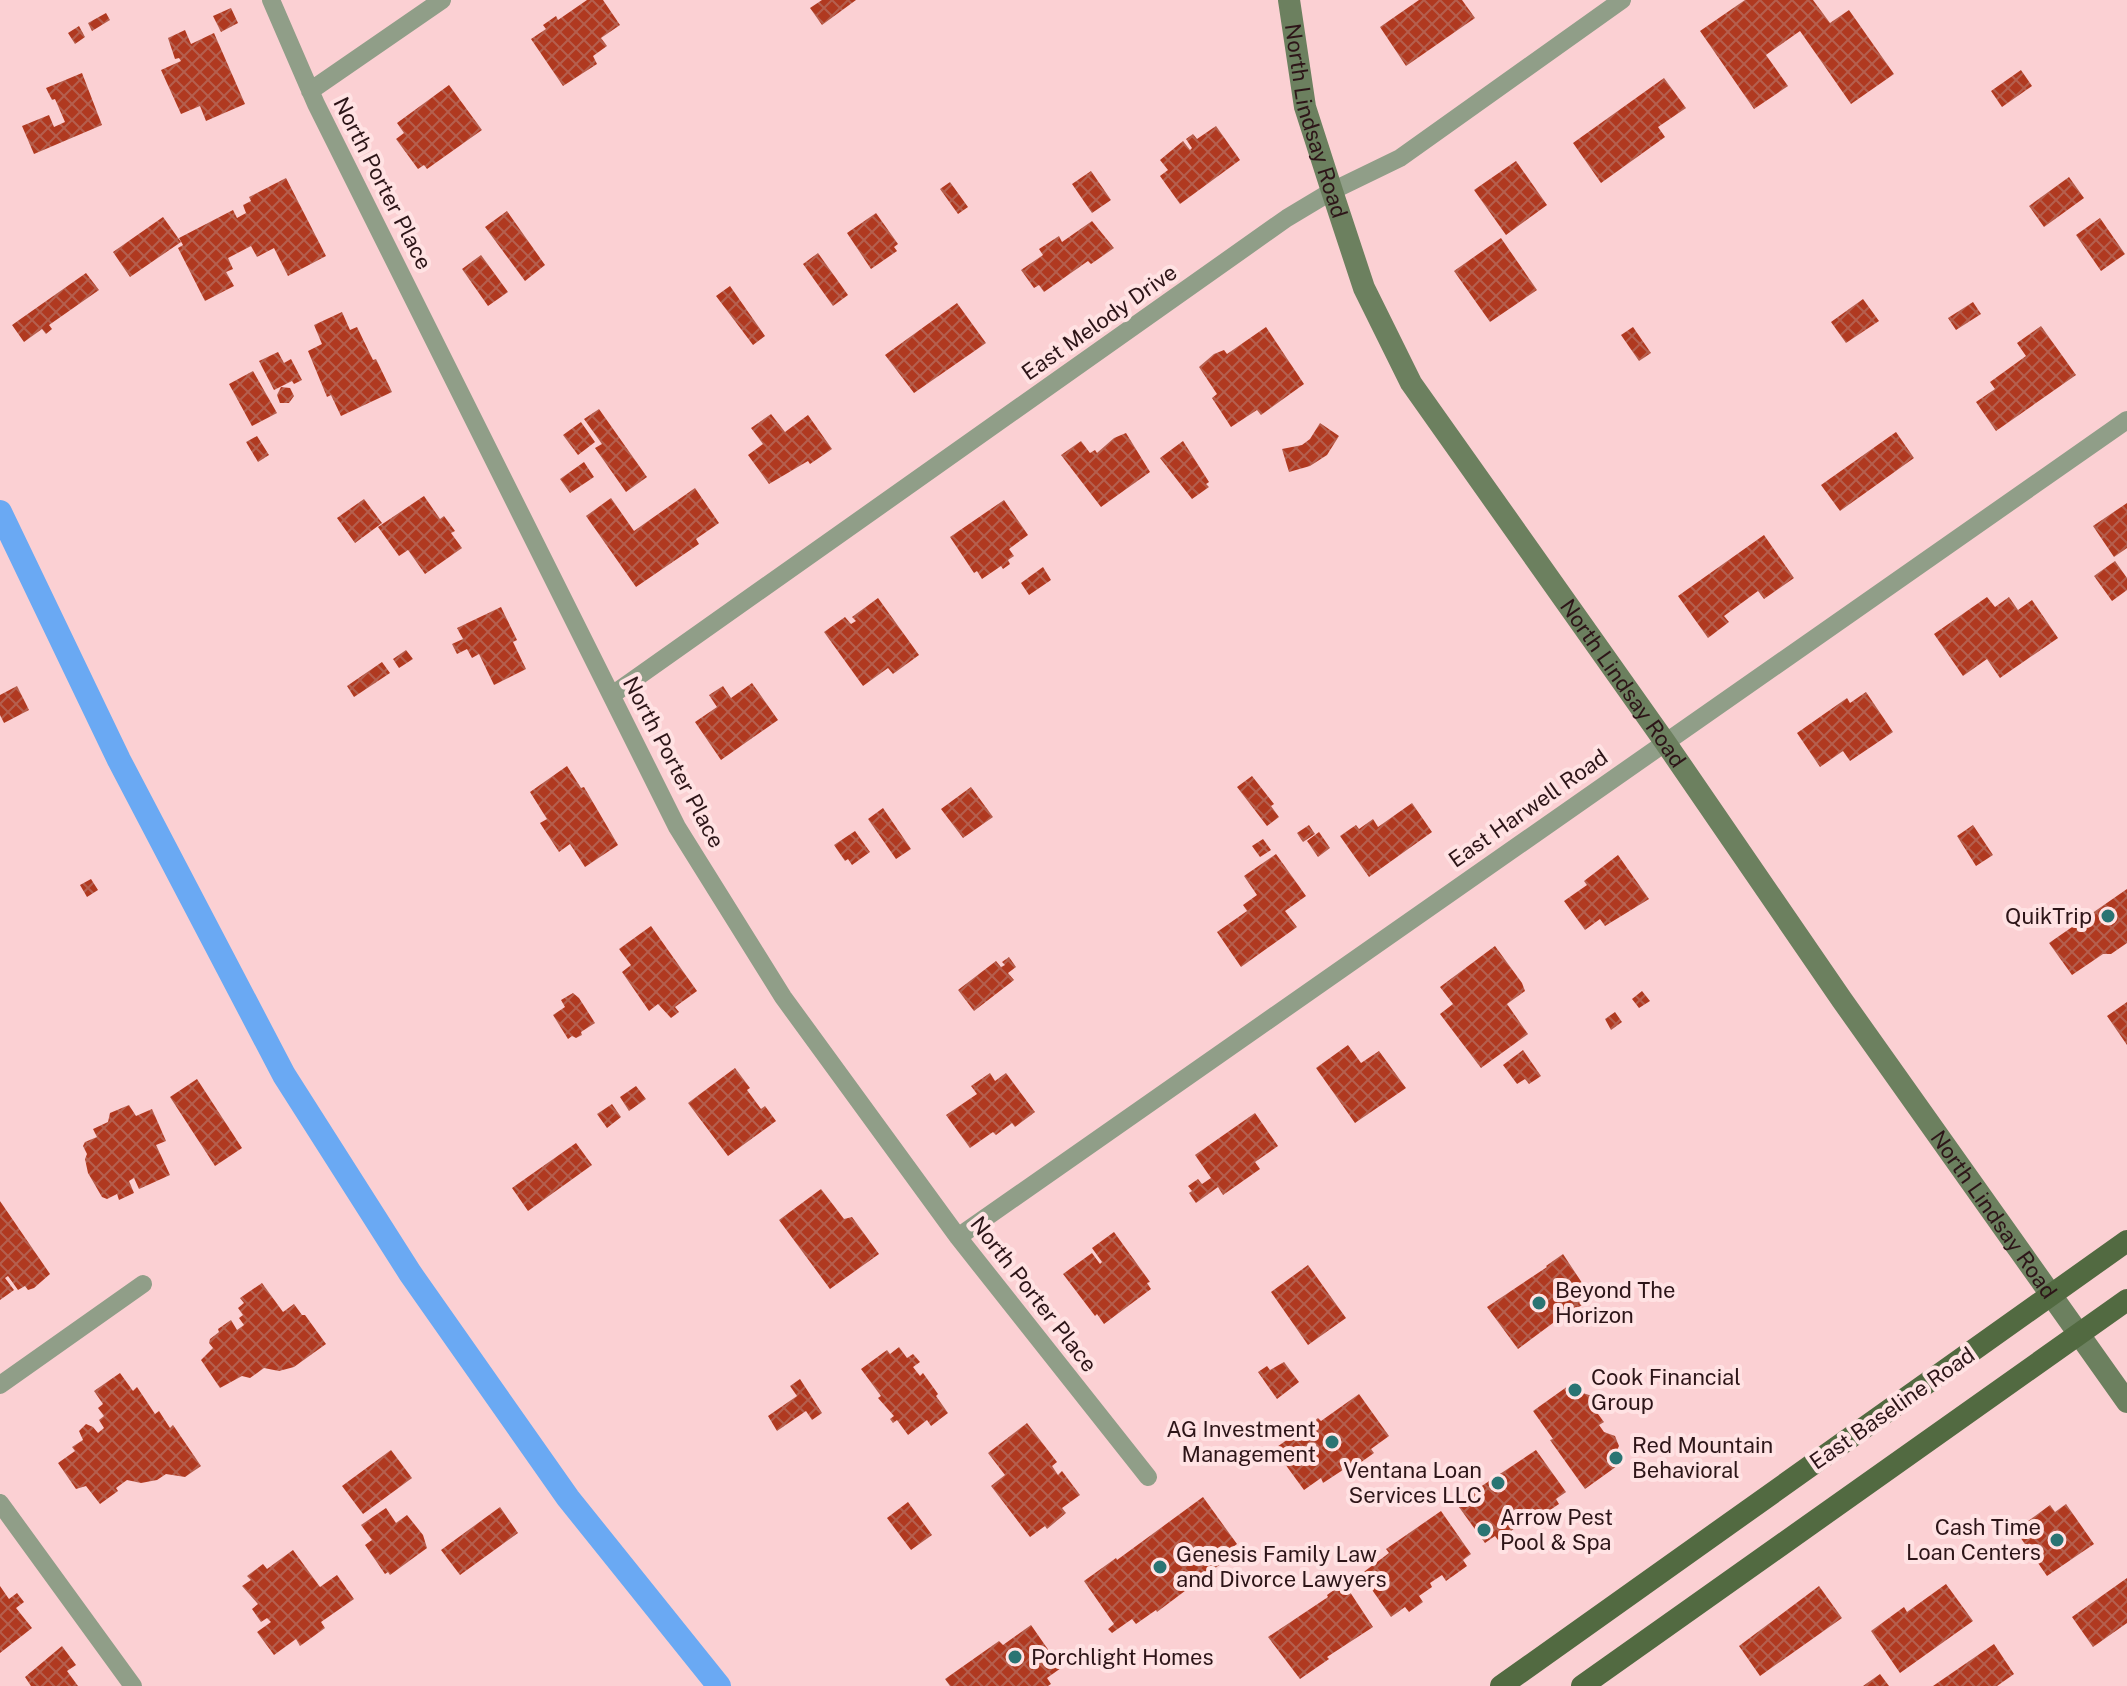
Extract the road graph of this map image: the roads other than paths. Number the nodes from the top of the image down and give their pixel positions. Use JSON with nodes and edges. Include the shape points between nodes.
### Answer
{"nodes":[{"id":1,"x":271,"y":0,"type":"edge"},
{"id":2,"x":442,"y":0,"type":"edge"},
{"id":3,"x":1289,"y":0,"type":"edge"},
{"id":4,"x":1622,"y":0,"type":"edge"},
{"id":5,"x":310,"y":91,"type":"junction"},
{"id":6,"x":1332,"y":191,"type":"junction"},
{"id":7,"x":2127,"y":420,"type":"edge"},
{"id":8,"x":612,"y":695,"type":"junction"},
{"id":9,"x":1665,"y":742,"type":"junction"},
{"id":10,"x":958,"y":1237,"type":"junction"},
{"id":11,"x":2127,"y":1241,"type":"edge"},
{"id":12,"x":143,"y":1284,"type":"dead end"},
{"id":13,"x":2052,"y":1294,"type":"junction"},
{"id":14,"x":2127,"y":1300,"type":"edge"},
{"id":15,"x":2080,"y":1334,"type":"junction"},
{"id":16,"x":0,"y":1385,"type":"edge"},
{"id":17,"x":2127,"y":1402,"type":"edge"},
{"id":18,"x":1148,"y":1477,"type":"dead end"},
{"id":19,"x":0,"y":1503,"type":"edge"},
{"id":20,"x":133,"y":1686,"type":"edge"},
{"id":21,"x":1501,"y":1686,"type":"edge"},
{"id":22,"x":1582,"y":1686,"type":"edge"}],
"edges":[{"from":1,"to":5,"type":"street","name":"North Porter Place"},
{"from":2,"to":5,"type":"street"},
{"from":3,"to":6,"type":"main road","name":"North Lindsay Road","via":[[1305,107]]},
{"from":4,"to":6,"type":"street","name":"East Melody Drive","via":[[1400,158]]},
{"from":5,"to":8,"type":"street","name":"North Porter Place"},
{"from":6,"to":8,"type":"street","name":"East Melody Drive"},
{"from":6,"to":9,"type":"main road","name":"North Lindsay Road","via":[[1364,288],[1411,383]]},
{"from":7,"to":9,"type":"street","name":"East Harwell Road"},
{"from":8,"to":10,"type":"street","name":"North Porter Place","via":[[677,827],[783,997]]},
{"from":9,"to":10,"type":"street","name":"East Harwell Road"},
{"from":9,"to":13,"type":"main road","name":"North Lindsay Road"},
{"from":10,"to":18,"type":"street","name":"North Porter Place"},
{"from":11,"to":13,"type":"main road","name":"East Baseline Road"},
{"from":12,"to":16,"type":"street"},
{"from":13,"to":15,"type":"main road","name":"North Lindsay Road"},
{"from":13,"to":21,"type":"main road","name":"East Baseline Road"},
{"from":14,"to":15,"type":"main road"},
{"from":15,"to":17,"type":"main road","name":"North Lindsay Road"},
{"from":15,"to":22,"type":"main road"},
{"from":19,"to":20,"type":"street"}]}
